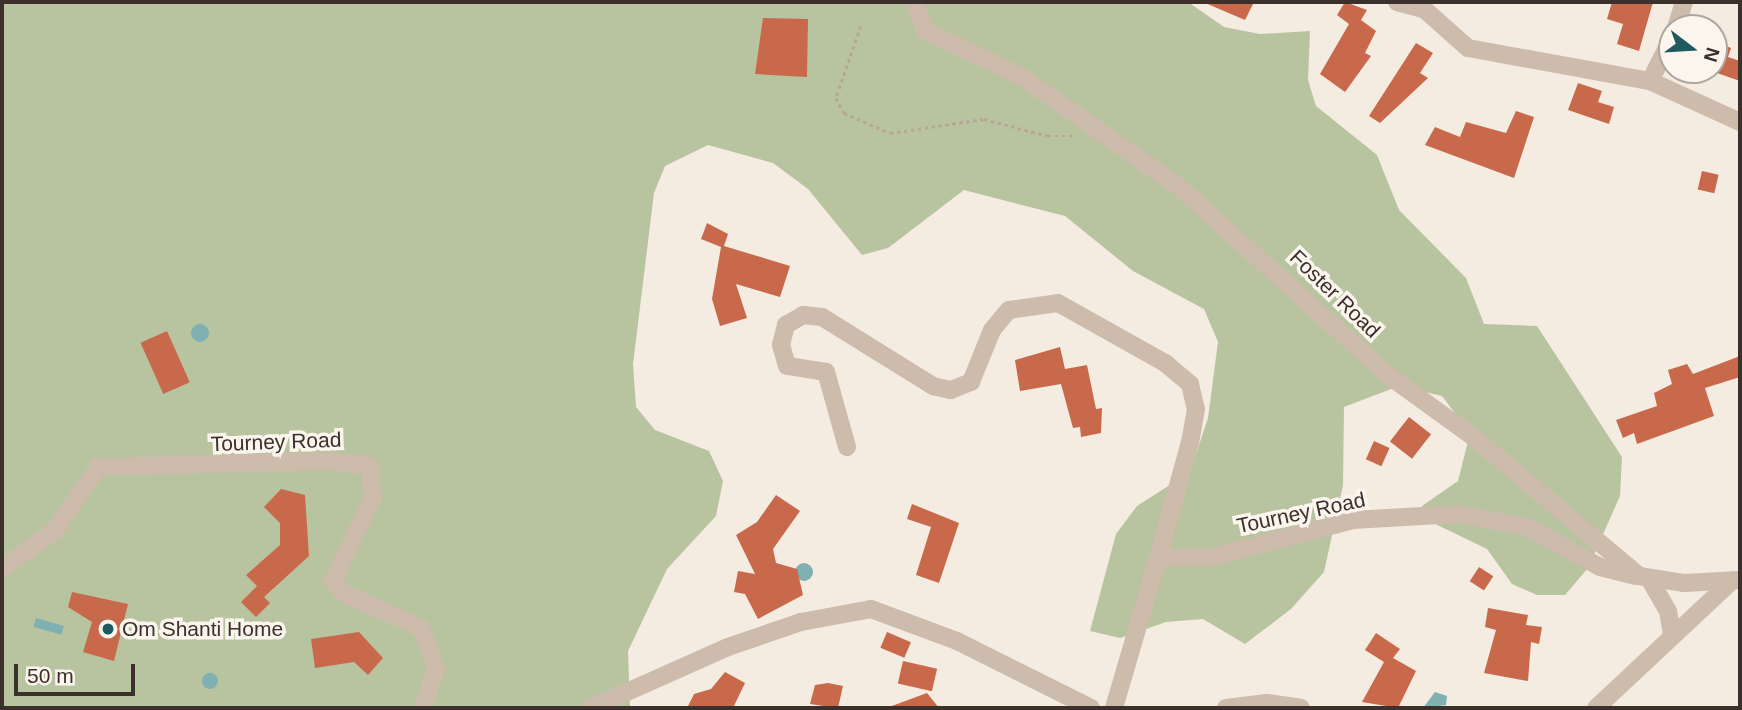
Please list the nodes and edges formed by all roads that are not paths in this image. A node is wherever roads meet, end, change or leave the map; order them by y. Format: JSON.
{"nodes":[{"id":1,"x":914,"y":2,"type":"edge"},
{"id":2,"x":1397,"y":2,"type":"edge"},
{"id":3,"x":1658,"y":65,"type":"edge"},
{"id":4,"x":1650,"y":81,"type":"junction"},
{"id":5,"x":1740,"y":122,"type":"edge"},
{"id":6,"x":847,"y":447,"type":"dead end"},
{"id":7,"x":1158,"y":558,"type":"junction"},
{"id":8,"x":2,"y":569,"type":"edge"},
{"id":9,"x":1645,"y":578,"type":"junction"},
{"id":10,"x":1736,"y":580,"type":"edge"},
{"id":11,"x":1672,"y":634,"type":"junction"},
{"id":12,"x":424,"y":708,"type":"edge"},
{"id":13,"x":590,"y":708,"type":"edge"},
{"id":14,"x":1091,"y":708,"type":"edge"},
{"id":15,"x":1114,"y":708,"type":"edge"},
{"id":16,"x":1226,"y":708,"type":"edge"},
{"id":17,"x":1301,"y":708,"type":"edge"},
{"id":18,"x":1596,"y":708,"type":"edge"}],
"edges":[{"from":1,"to":9,"type":"street","name":"Foster Road"},
{"from":2,"to":4,"type":"street"},
{"from":3,"to":4,"type":"street"},
{"from":4,"to":5,"type":"street"},
{"from":6,"to":7,"type":"street"},
{"from":7,"to":9,"type":"street","name":"Tourney Road"},
{"from":7,"to":15,"type":"street"},
{"from":8,"to":12,"type":"street","name":"Tourney Road"},
{"from":9,"to":10,"type":"street"},
{"from":9,"to":11,"type":"street","name":"Foster Road"},
{"from":10,"to":11,"type":"street"},
{"from":11,"to":18,"type":"street"},
{"from":13,"to":14,"type":"street"},
{"from":16,"to":17,"type":"street"}]}
